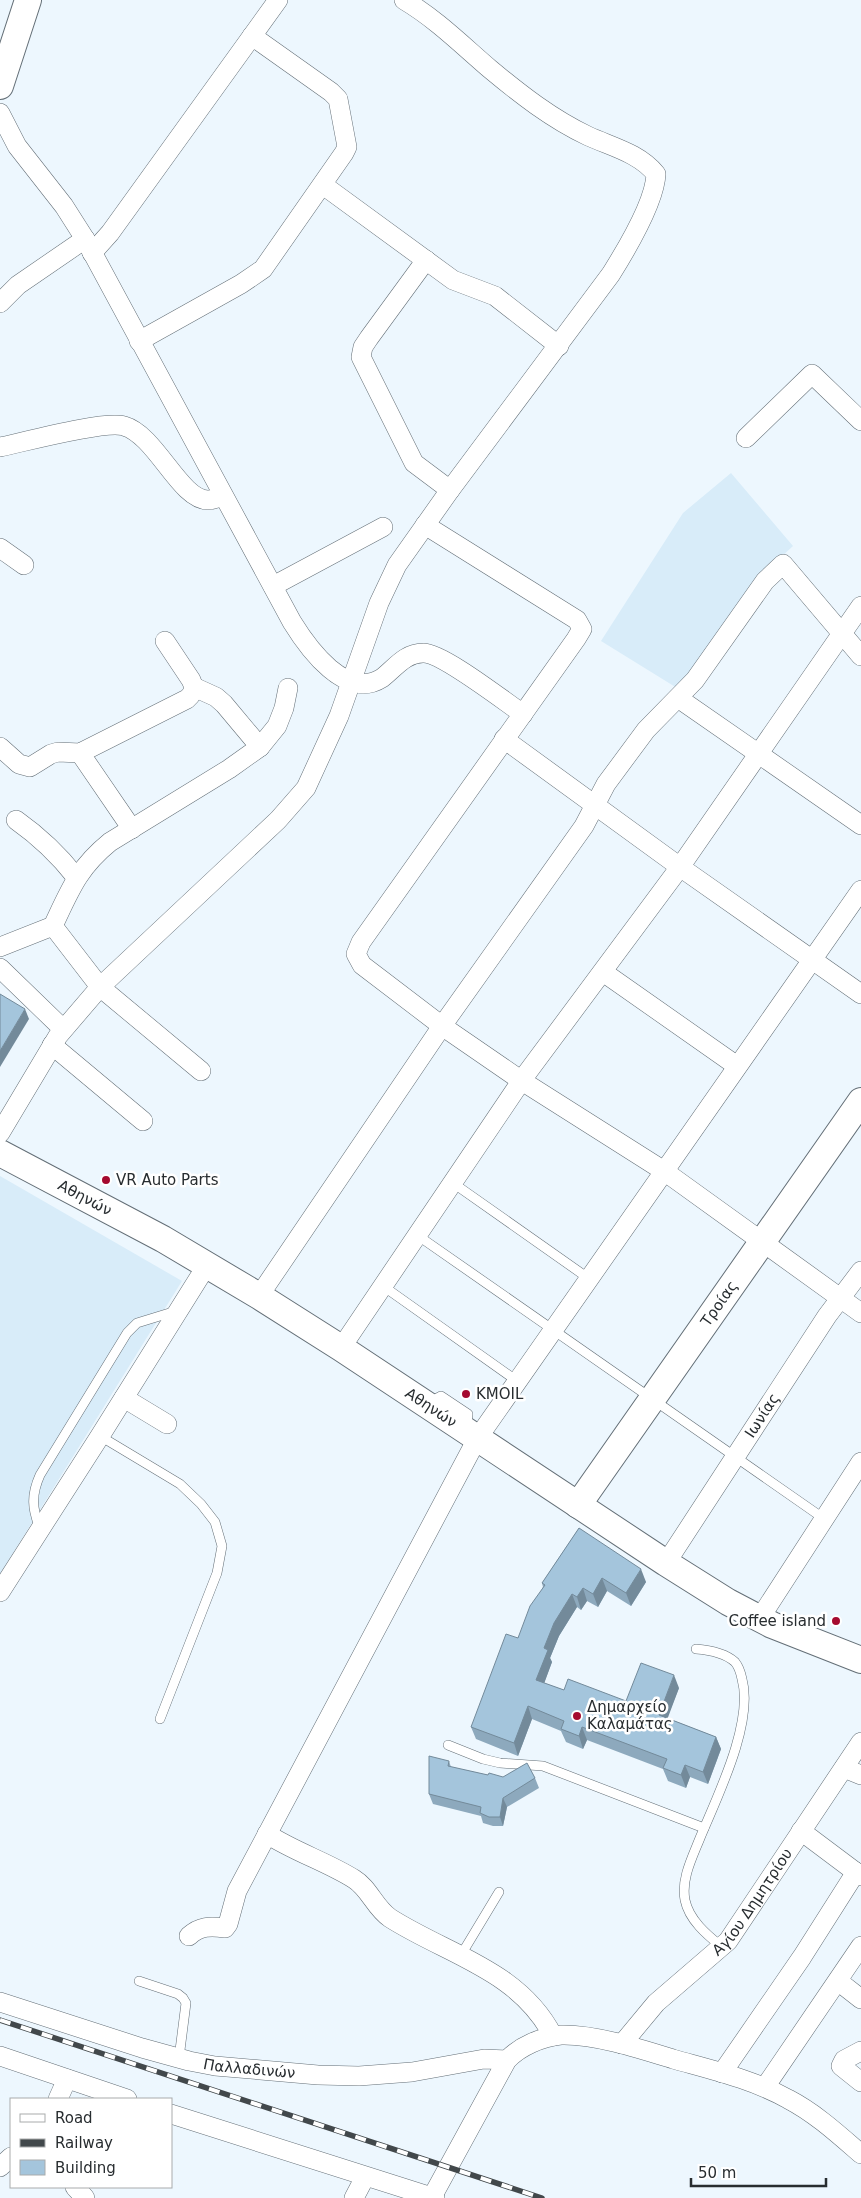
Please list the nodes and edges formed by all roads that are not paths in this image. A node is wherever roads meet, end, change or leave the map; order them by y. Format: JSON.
{"nodes":[{"id":1,"x":28,"y":0,"type":"edge"},
{"id":2,"x":278,"y":0,"type":"edge"},
{"id":3,"x":404,"y":0,"type":"edge"},
{"id":4,"x":252,"y":36,"type":"junction"},
{"id":5,"x":0,"y":86,"type":"edge"},
{"id":6,"x":0,"y":113,"type":"edge"},
{"id":7,"x":323,"y":185,"type":"junction"},
{"id":8,"x":88,"y":246,"type":"junction"},
{"id":9,"x":426,"y":260,"type":"junction"},
{"id":10,"x":0,"y":303,"type":"edge"},
{"id":11,"x":139,"y":340,"type":"junction"},
{"id":12,"x":559,"y":346,"type":"junction"},
{"id":13,"x":861,"y":421,"type":"edge"},
{"id":14,"x":746,"y":438,"type":"dead end"},
{"id":15,"x":0,"y":447,"type":"edge"},
{"id":16,"x":450,"y":490,"type":"junction"},
{"id":17,"x":223,"y":496,"type":"junction"},
{"id":18,"x":425,"y":525,"type":"junction"},
{"id":19,"x":383,"y":527,"type":"dead end"},
{"id":20,"x":0,"y":548,"type":"edge"},
{"id":21,"x":24,"y":565,"type":"dead end"},
{"id":22,"x":272,"y":586,"type":"junction"},
{"id":23,"x":861,"y":606,"type":"edge"},
{"id":24,"x":842,"y":633,"type":"junction"},
{"id":25,"x":164,"y":641,"type":"dead end"},
{"id":26,"x":861,"y":656,"type":"edge"},
{"id":27,"x":352,"y":683,"type":"junction"},
{"id":28,"x":194,"y":687,"type":"junction"},
{"id":29,"x":288,"y":688,"type":"dead end"},
{"id":30,"x":678,"y":698,"type":"junction"},
{"id":31,"x":523,"y":714,"type":"junction"},
{"id":32,"x":504,"y":740,"type":"junction"},
{"id":33,"x":0,"y":747,"type":"edge"},
{"id":34,"x":260,"y":747,"type":"junction"},
{"id":35,"x":80,"y":753,"type":"junction"},
{"id":36,"x":758,"y":754,"type":"junction"},
{"id":37,"x":596,"y":804,"type":"junction"},
{"id":38,"x":16,"y":820,"type":"dead end"},
{"id":39,"x":861,"y":825,"type":"edge"},
{"id":40,"x":132,"y":829,"type":"junction"},
{"id":41,"x":680,"y":867,"type":"junction"},
{"id":42,"x":76,"y":877,"type":"junction"},
{"id":43,"x":861,"y":890,"type":"edge"},
{"id":44,"x":53,"y":926,"type":"junction"},
{"id":45,"x":0,"y":947,"type":"edge"},
{"id":46,"x":812,"y":960,"type":"junction"},
{"id":47,"x":0,"y":968,"type":"edge"},
{"id":48,"x":603,"y":972,"type":"junction"},
{"id":49,"x":100,"y":987,"type":"junction"},
{"id":50,"x":861,"y":994,"type":"edge"},
{"id":51,"x":442,"y":1026,"type":"junction"},
{"id":52,"x":63,"y":1029,"type":"junction"},
{"id":53,"x":52,"y":1045,"type":"junction"},
{"id":54,"x":737,"y":1066,"type":"junction"},
{"id":55,"x":201,"y":1071,"type":"dead end"},
{"id":56,"x":522,"y":1081,"type":"junction"},
{"id":57,"x":861,"y":1101,"type":"edge"},
{"id":58,"x":143,"y":1121,"type":"dead end"},
{"id":59,"x":0,"y":1133,"type":"edge"},
{"id":60,"x":0,"y":1153,"type":"edge"},
{"id":61,"x":664,"y":1171,"type":"junction"},
{"id":62,"x":453,"y":1183,"type":"junction"},
{"id":63,"x":417,"y":1235,"type":"junction"},
{"id":64,"x":762,"y":1242,"type":"junction"},
{"id":65,"x":206,"y":1265,"type":"junction"},
{"id":66,"x":861,"y":1271,"type":"edge"},
{"id":67,"x":588,"y":1278,"type":"junction"},
{"id":68,"x":383,"y":1286,"type":"junction"},
{"id":69,"x":259,"y":1296,"type":"junction"},
{"id":70,"x":840,"y":1298,"type":"junction"},
{"id":71,"x":178,"y":1310,"type":"junction"},
{"id":72,"x":861,"y":1313,"type":"edge"},
{"id":73,"x":553,"y":1330,"type":"junction"},
{"id":74,"x":341,"y":1348,"type":"junction"},
{"id":75,"x":517,"y":1381,"type":"junction"},
{"id":76,"x":124,"y":1398,"type":"junction"},
{"id":77,"x":652,"y":1399,"type":"junction"},
{"id":78,"x":168,"y":1424,"type":"dead end"},
{"id":79,"x":100,"y":1436,"type":"junction"},
{"id":80,"x":472,"y":1436,"type":"junction"},
{"id":81,"x":735,"y":1456,"type":"junction"},
{"id":82,"x":861,"y":1462,"type":"edge"},
{"id":83,"x":578,"y":1505,"type":"junction"},
{"id":84,"x":823,"y":1518,"type":"junction"},
{"id":85,"x":40,"y":1529,"type":"junction"},
{"id":86,"x":666,"y":1563,"type":"junction"},
{"id":87,"x":0,"y":1591,"type":"edge"},
{"id":88,"x":760,"y":1618,"type":"junction"},
{"id":89,"x":696,"y":1649,"type":"dead end"},
{"id":90,"x":861,"y":1660,"type":"edge"},
{"id":91,"x":160,"y":1719,"type":"dead end"},
{"id":92,"x":861,"y":1742,"type":"edge"},
{"id":93,"x":448,"y":1745,"type":"dead end"},
{"id":94,"x":852,"y":1772,"type":"edge"},
{"id":95,"x":704,"y":1828,"type":"junction"},
{"id":96,"x":801,"y":1831,"type":"junction"},
{"id":97,"x":267,"y":1834,"type":"junction"},
{"id":98,"x":858,"y":1874,"type":"edge"},
{"id":99,"x":499,"y":1892,"type":"dead end"},
{"id":100,"x":188,"y":1936,"type":"dead end"},
{"id":101,"x":861,"y":1946,"type":"edge"},
{"id":102,"x":722,"y":1947,"type":"junction"},
{"id":103,"x":461,"y":1955,"type":"junction"},
{"id":104,"x":139,"y":1981,"type":"dead end"},
{"id":105,"x":838,"y":1981,"type":"junction"},
{"id":106,"x":861,"y":1999,"type":"edge"},
{"id":107,"x":0,"y":2002,"type":"edge"},
{"id":108,"x":553,"y":2036,"type":"junction"},
{"id":109,"x":622,"y":2044,"type":"junction"},
{"id":110,"x":861,"y":2051,"type":"edge"},
{"id":111,"x":0,"y":2056,"type":"edge"},
{"id":112,"x":179,"y":2058,"type":"junction"},
{"id":113,"x":506,"y":2060,"type":"junction"},
{"id":114,"x":722,"y":2073,"type":"junction"},
{"id":115,"x":66,"y":2079,"type":"junction"},
{"id":116,"x":861,"y":2082,"type":"edge"},
{"id":117,"x":765,"y":2087,"type":"junction"},
{"id":118,"x":58,"y":2098,"type":"edge"},
{"id":119,"x":124,"y":2098,"type":"edge"},
{"id":120,"x":172,"y":2114,"type":"edge"},
{"id":121,"x":861,"y":2154,"type":"edge"},
{"id":122,"x":10,"y":2158,"type":"edge"},
{"id":123,"x":0,"y":2167,"type":"edge"},
{"id":124,"x":366,"y":2177,"type":"junction"},
{"id":125,"x":76,"y":2188,"type":"edge"},
{"id":126,"x":84,"y":2198,"type":"edge"},
{"id":127,"x":354,"y":2198,"type":"edge"},
{"id":128,"x":433,"y":2198,"type":"edge"}],
"edges":[{"from":1,"to":5,"type":"main road"},
{"from":2,"to":4,"type":"street"},
{"from":3,"to":12,"type":"street"},
{"from":4,"to":7,"type":"street"},
{"from":4,"to":8,"type":"street"},
{"from":6,"to":8,"type":"street"},
{"from":7,"to":9,"type":"street"},
{"from":7,"to":11,"type":"street"},
{"from":8,"to":10,"type":"street"},
{"from":8,"to":11,"type":"street"},
{"from":9,"to":12,"type":"street"},
{"from":9,"to":16,"type":"street"},
{"from":11,"to":17,"type":"street"},
{"from":12,"to":16,"type":"street"},
{"from":13,"to":14,"type":"street"},
{"from":15,"to":17,"type":"street"},
{"from":16,"to":18,"type":"street"},
{"from":17,"to":22,"type":"street"},
{"from":18,"to":27,"type":"street"},
{"from":18,"to":31,"type":"street"},
{"from":19,"to":22,"type":"street"},
{"from":20,"to":21,"type":"street"},
{"from":22,"to":27,"type":"street"},
{"from":23,"to":24,"type":"street"},
{"from":24,"to":26,"type":"street"},
{"from":24,"to":30,"type":"street"},
{"from":24,"to":36,"type":"street"},
{"from":25,"to":28,"type":"street"},
{"from":27,"to":31,"type":"street"},
{"from":27,"to":49,"type":"street"},
{"from":28,"to":34,"type":"street"},
{"from":28,"to":35,"type":"street"},
{"from":29,"to":34,"type":"street"},
{"from":30,"to":36,"type":"street"},
{"from":30,"to":37,"type":"street"},
{"from":31,"to":32,"type":"street"},
{"from":32,"to":37,"type":"street"},
{"from":32,"to":51,"type":"street"},
{"from":33,"to":35,"type":"street"},
{"from":34,"to":40,"type":"street"},
{"from":35,"to":40,"type":"street"},
{"from":36,"to":39,"type":"street"},
{"from":36,"to":41,"type":"street"},
{"from":37,"to":41,"type":"street"},
{"from":37,"to":51,"type":"street"},
{"from":38,"to":42,"type":"street"},
{"from":40,"to":42,"type":"street"},
{"from":41,"to":46,"type":"street"},
{"from":41,"to":48,"type":"street"},
{"from":42,"to":44,"type":"street"},
{"from":43,"to":46,"type":"street"},
{"from":44,"to":45,"type":"street"},
{"from":44,"to":49,"type":"street"},
{"from":46,"to":50,"type":"street"},
{"from":46,"to":54,"type":"street"},
{"from":47,"to":52,"type":"street"},
{"from":48,"to":54,"type":"street"},
{"from":48,"to":56,"type":"street"},
{"from":49,"to":52,"type":"street"},
{"from":49,"to":55,"type":"street"},
{"from":51,"to":56,"type":"street"},
{"from":51,"to":69,"type":"street"},
{"from":52,"to":53,"type":"street"},
{"from":53,"to":58,"type":"street"},
{"from":53,"to":59,"type":"street"},
{"from":54,"to":61,"type":"street"},
{"from":56,"to":61,"type":"street"},
{"from":56,"to":62,"type":"street"},
{"from":57,"to":64,"type":"main road","name":"Τροίας"},
{"from":60,"to":65,"type":"main road","name":"Αθηνών"},
{"from":61,"to":64,"type":"street"},
{"from":61,"to":67,"type":"street"},
{"from":62,"to":63,"type":"street"},
{"from":62,"to":67,"type":"lane"},
{"from":63,"to":68,"type":"street"},
{"from":63,"to":73,"type":"lane"},
{"from":64,"to":70,"type":"street"},
{"from":64,"to":77,"type":"main road","name":"Τροίας"},
{"from":65,"to":69,"type":"main road","name":"Αθηνών"},
{"from":65,"to":71,"type":"street"},
{"from":66,"to":70,"type":"street","name":"Ιωνίας"},
{"from":67,"to":73,"type":"street"},
{"from":68,"to":74,"type":"street"},
{"from":68,"to":75,"type":"lane"},
{"from":69,"to":74,"type":"main road","name":"Αθηνών"},
{"from":70,"to":72,"type":"street"},
{"from":70,"to":81,"type":"street","name":"Ιωνίας"},
{"from":71,"to":76,"type":"street"},
{"from":71,"to":85,"type":"lane"},
{"from":73,"to":75,"type":"street"},
{"from":73,"to":77,"type":"lane"},
{"from":74,"to":80,"type":"main road","name":"Αθηνών"},
{"from":75,"to":80,"type":"street"},
{"from":76,"to":78,"type":"street"},
{"from":76,"to":79,"type":"street"},
{"from":77,"to":81,"type":"lane"},
{"from":77,"to":83,"type":"main road","name":"Τροίας"},
{"from":79,"to":85,"type":"street"},
{"from":79,"to":91,"type":"lane"},
{"from":80,"to":83,"type":"main road","name":"Αθηνών"},
{"from":80,"to":97,"type":"street"},
{"from":81,"to":84,"type":"lane"},
{"from":81,"to":86,"type":"street","name":"Ιωνίας"},
{"from":82,"to":84,"type":"street"},
{"from":83,"to":86,"type":"main road","name":"Αθηνών"},
{"from":84,"to":88,"type":"street"},
{"from":85,"to":87,"type":"street"},
{"from":86,"to":88,"type":"main road","name":"Αθηνών"},
{"from":88,"to":90,"type":"main road","name":"Αθηνών"},
{"from":89,"to":95,"type":"lane"},
{"from":92,"to":94,"type":"street","name":"Αγίου Δημητρίου"},
{"from":93,"to":95,"type":"lane"},
{"from":94,"to":96,"type":"street","name":"Αγίου Δημητρίου"},
{"from":95,"to":102,"type":"lane"},
{"from":96,"to":98,"type":"street"},
{"from":96,"to":102,"type":"street","name":"Αγίου Δημητρίου"},
{"from":97,"to":100,"type":"street"},
{"from":97,"to":103,"type":"street"},
{"from":98,"to":114,"type":"street"},
{"from":99,"to":103,"type":"lane"},
{"from":101,"to":105,"type":"street"},
{"from":102,"to":109,"type":"street","name":"Αγίου Δημητρίου"},
{"from":103,"to":108,"type":"street"},
{"from":104,"to":112,"type":"lane"},
{"from":105,"to":106,"type":"street"},
{"from":105,"to":117,"type":"street"},
{"from":107,"to":112,"type":"street","name":"Παλλαδινών"},
{"from":108,"to":109,"type":"street"},
{"from":108,"to":113,"type":"street"},
{"from":109,"to":114,"type":"street"},
{"from":110,"to":116,"type":"street"},
{"from":111,"to":115,"type":"street"},
{"from":112,"to":113,"type":"street","name":"Παλλαδινών"},
{"from":113,"to":128,"type":"street"},
{"from":114,"to":117,"type":"street"},
{"from":115,"to":118,"type":"street"},
{"from":115,"to":119,"type":"street"},
{"from":117,"to":121,"type":"street"},
{"from":120,"to":124,"type":"street"},
{"from":122,"to":123,"type":"street"},
{"from":124,"to":127,"type":"street"},
{"from":124,"to":128,"type":"street"},
{"from":125,"to":126,"type":"street"}]}
